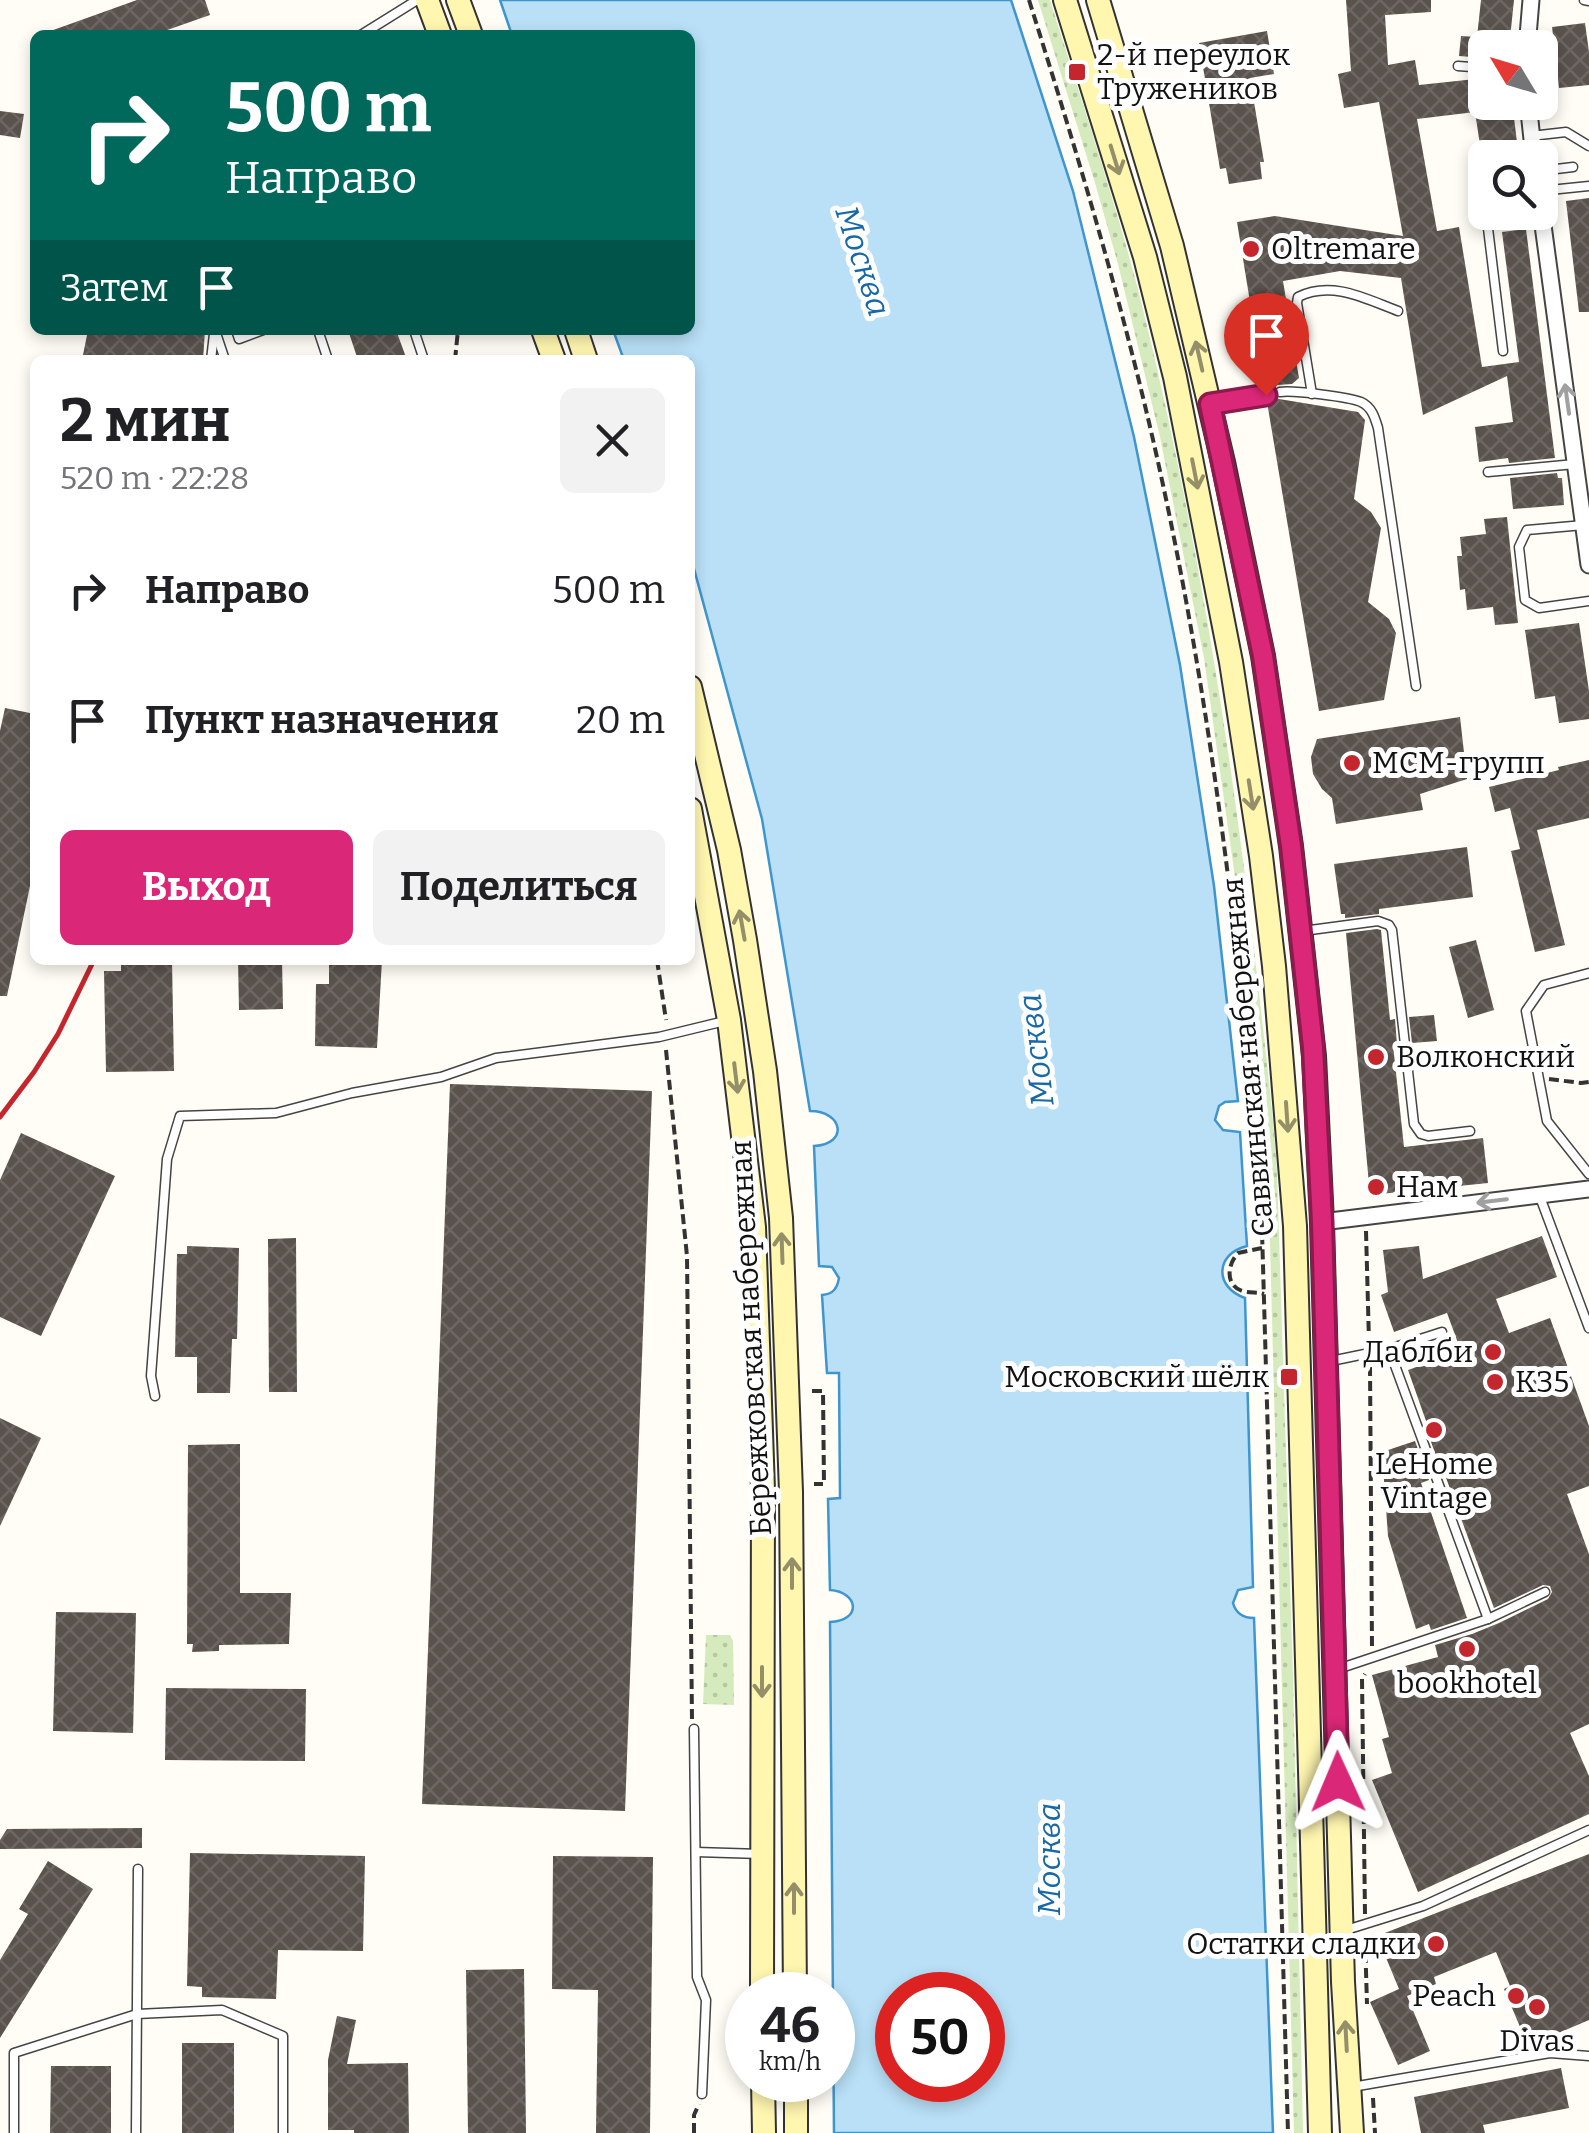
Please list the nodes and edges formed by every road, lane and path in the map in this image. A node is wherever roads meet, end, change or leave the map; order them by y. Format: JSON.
{"nodes":[{"id":1,"x":417,"y":0,"type":"edge"},
{"id":2,"x":427,"y":0,"type":"edge"},
{"id":3,"x":458,"y":0,"type":"edge"},
{"id":4,"x":1029,"y":0,"type":"edge"},
{"id":5,"x":1065,"y":0,"type":"edge"},
{"id":6,"x":1098,"y":0,"type":"edge"},
{"id":7,"x":1531,"y":0,"type":"edge"},
{"id":8,"x":369,"y":30,"type":"edge"},
{"id":9,"x":438,"y":30,"type":"edge"},
{"id":10,"x":469,"y":30,"type":"edge"},
{"id":11,"x":1528,"y":30,"type":"edge"},
{"id":12,"x":1458,"y":66,"type":"dead end"},
{"id":13,"x":1468,"y":67,"type":"edge"},
{"id":14,"x":1530,"y":120,"type":"edge"},
{"id":15,"x":1531,"y":136,"type":"junction"},
{"id":16,"x":1532,"y":140,"type":"edge"},
{"id":17,"x":1589,"y":146,"type":"edge"},
{"id":18,"x":1572,"y":167,"type":"dead end"},
{"id":19,"x":1558,"y":169,"type":"edge"},
{"id":20,"x":1589,"y":186,"type":"edge"},
{"id":21,"x":1558,"y":189,"type":"edge"},
{"id":22,"x":1488,"y":230,"type":"edge"},
{"id":23,"x":1544,"y":230,"type":"edge"},
{"id":24,"x":1398,"y":311,"type":"dead end"},
{"id":25,"x":1503,"y":351,"type":"dead end"},
{"id":26,"x":1280,"y":392,"type":"dead end"},
{"id":27,"x":1312,"y":394,"type":"junction"},
{"id":28,"x":1266,"y":395,"type":"dead end"},
{"id":29,"x":1210,"y":404,"type":"junction"},
{"id":30,"x":1575,"y":464,"type":"junction"},
{"id":31,"x":1488,"y":472,"type":"dead end"},
{"id":32,"x":1584,"y":524,"type":"junction"},
{"id":33,"x":1589,"y":565,"type":"edge"},
{"id":34,"x":1589,"y":600,"type":"edge"},
{"id":35,"x":1416,"y":686,"type":"dead end"},
{"id":36,"x":695,"y":708,"type":"edge"},
{"id":37,"x":695,"y":858,"type":"edge"},
{"id":38,"x":700,"y":906,"type":"edge"},
{"id":39,"x":1300,"y":932,"type":"junction"},
{"id":40,"x":658,"y":965,"type":"edge"},
{"id":41,"x":1589,"y":973,"type":"edge"},
{"id":42,"x":729,"y":1020,"type":"junction"},
{"id":43,"x":666,"y":1034,"type":"junction"},
{"id":44,"x":1539,"y":1078,"type":"junction"},
{"id":45,"x":1589,"y":1082,"type":"edge"},
{"id":46,"x":1470,"y":1131,"type":"dead end"},
{"id":47,"x":1589,"y":1174,"type":"edge"},
{"id":48,"x":1589,"y":1189,"type":"edge"},
{"id":49,"x":1540,"y":1195,"type":"junction"},
{"id":50,"x":1322,"y":1222,"type":"junction"},
{"id":51,"x":1366,"y":1228,"type":"dead end"},
{"id":52,"x":1262,"y":1248,"type":"junction"},
{"id":53,"x":1264,"y":1294,"type":"junction"},
{"id":54,"x":1589,"y":1328,"type":"edge"},
{"id":55,"x":1442,"y":1332,"type":"dead end"},
{"id":56,"x":1389,"y":1349,"type":"junction"},
{"id":57,"x":1370,"y":1354,"type":"junction"},
{"id":58,"x":1326,"y":1362,"type":"junction"},
{"id":59,"x":812,"y":1391,"type":"dead end"},
{"id":60,"x":156,"y":1396,"type":"dead end"},
{"id":61,"x":814,"y":1484,"type":"dead end"},
{"id":62,"x":1544,"y":1592,"type":"dead end"},
{"id":63,"x":1488,"y":1619,"type":"junction"},
{"id":64,"x":1372,"y":1657,"type":"junction"},
{"id":65,"x":1335,"y":1670,"type":"junction"},
{"id":66,"x":694,"y":1729,"type":"joint"},
{"id":67,"x":1589,"y":1830,"type":"edge"},
{"id":68,"x":696,"y":1852,"type":"junction"},
{"id":69,"x":761,"y":1854,"type":"junction"},
{"id":70,"x":138,"y":1869,"type":"dead end"},
{"id":71,"x":1365,"y":1924,"type":"junction"},
{"id":72,"x":1342,"y":1932,"type":"junction"},
{"id":73,"x":762,"y":1972,"type":"edge"},
{"id":74,"x":795,"y":1972,"type":"edge"},
{"id":75,"x":137,"y":2014,"type":"junction"},
{"id":76,"x":1367,"y":2014,"type":"dead end"},
{"id":77,"x":1589,"y":2056,"type":"edge"},
{"id":78,"x":1361,"y":2086,"type":"junction"},
{"id":79,"x":702,"y":2094,"type":"joint"},
{"id":80,"x":763,"y":2102,"type":"edge"},
{"id":81,"x":796,"y":2102,"type":"edge"},
{"id":82,"x":14,"y":2133,"type":"edge"},
{"id":83,"x":136,"y":2133,"type":"edge"},
{"id":84,"x":283,"y":2133,"type":"edge"},
{"id":85,"x":694,"y":2133,"type":"edge"},
{"id":86,"x":764,"y":2133,"type":"edge"},
{"id":87,"x":796,"y":2133,"type":"edge"},
{"id":88,"x":1288,"y":2133,"type":"edge"},
{"id":89,"x":1320,"y":2133,"type":"edge"},
{"id":90,"x":1352,"y":2133,"type":"edge"},
{"id":91,"x":1375,"y":2133,"type":"edge"}],
"edges":[{"from":1,"to":8,"type":"lane"},
{"from":2,"to":9,"type":"main road"},
{"from":3,"to":10,"type":"main road"},
{"from":4,"to":52,"type":"path"},
{"from":5,"to":89,"type":"main road","name":"Саввинская набережная","one_way":true},
{"from":29,"to":6,"type":"main road","name":"Саввинская набережная","one_way":true},
{"from":7,"to":11,"type":"street"},
{"from":12,"to":13,"type":"lane"},
{"from":14,"to":15,"type":"street"},
{"from":15,"to":16,"type":"street"},
{"from":15,"to":17,"type":"lane"},
{"from":18,"to":19,"type":"lane"},
{"from":20,"to":21,"type":"lane"},
{"from":22,"to":25,"type":"lane"},
{"from":30,"to":23,"type":"street","one_way":true},
{"from":24,"to":27,"type":"lane"},
{"from":26,"to":27,"type":"lane"},
{"from":27,"to":35,"type":"lane"},
{"from":28,"to":29,"type":"lane"},
{"from":29,"to":39,"type":"main road","name":"Саввинская набережная"},
{"from":30,"to":31,"type":"lane"},
{"from":30,"to":32,"type":"street"},
{"from":32,"to":33,"type":"street"},
{"from":32,"to":34,"type":"lane"},
{"from":74,"to":36,"type":"main road","name":"Бережковская набережная","one_way":true},
{"from":37,"to":38,"type":"main road","name":"Бережковская набережная"},
{"from":38,"to":42,"type":"main road","name":"Бережковская набережная"},
{"from":39,"to":46,"type":"lane"},
{"from":39,"to":50,"type":"main road","name":"Саввинская набережная"},
{"from":40,"to":43,"type":"path"},
{"from":41,"to":44,"type":"lane"},
{"from":42,"to":43,"type":"lane"},
{"from":42,"to":69,"type":"main road","name":"Бережковская набережная","one_way":true},
{"from":43,"to":60,"type":"lane"},
{"from":43,"to":66,"type":"path"},
{"from":44,"to":45,"type":"path"},
{"from":44,"to":47,"type":"lane"},
{"from":48,"to":49,"type":"street"},
{"from":49,"to":50,"type":"street","one_way":true},
{"from":49,"to":54,"type":"lane"},
{"from":50,"to":58,"type":"main road","name":"Саввинская набережная"},
{"from":51,"to":57,"type":"path"},
{"from":52,"to":53,"type":"path"},
{"from":52,"to":53,"type":"path"},
{"from":53,"to":88,"type":"path"},
{"from":55,"to":56,"type":"lane"},
{"from":56,"to":57,"type":"lane"},
{"from":56,"to":63,"type":"lane"},
{"from":57,"to":58,"type":"lane"},
{"from":57,"to":64,"type":"path"},
{"from":58,"to":65,"type":"main road","name":"Саввинская набережная"},
{"from":59,"to":61,"type":"path"},
{"from":62,"to":63,"type":"lane"},
{"from":63,"to":64,"type":"lane"},
{"from":64,"to":65,"type":"lane"},
{"from":64,"to":71,"type":"path"},
{"from":65,"to":72,"type":"main road","name":"Саввинская набережная"},
{"from":66,"to":68,"type":"lane"},
{"from":67,"to":71,"type":"lane"},
{"from":68,"to":69,"type":"lane"},
{"from":68,"to":79,"type":"lane"},
{"from":69,"to":73,"type":"main road","name":"Бережковская набережная"},
{"from":70,"to":75,"type":"lane"},
{"from":71,"to":72,"type":"lane"},
{"from":71,"to":76,"type":"path"},
{"from":78,"to":72,"type":"main road","name":"Саввинская набережная","one_way":true},
{"from":75,"to":82,"type":"lane"},
{"from":75,"to":83,"type":"lane"},
{"from":75,"to":84,"type":"lane"},
{"from":77,"to":78,"type":"lane"},
{"from":78,"to":90,"type":"main road","name":"Саввинская набережная"},
{"from":78,"to":91,"type":"path"},
{"from":79,"to":85,"type":"path"},
{"from":80,"to":86,"type":"main road"},
{"from":81,"to":87,"type":"main road"}]}
